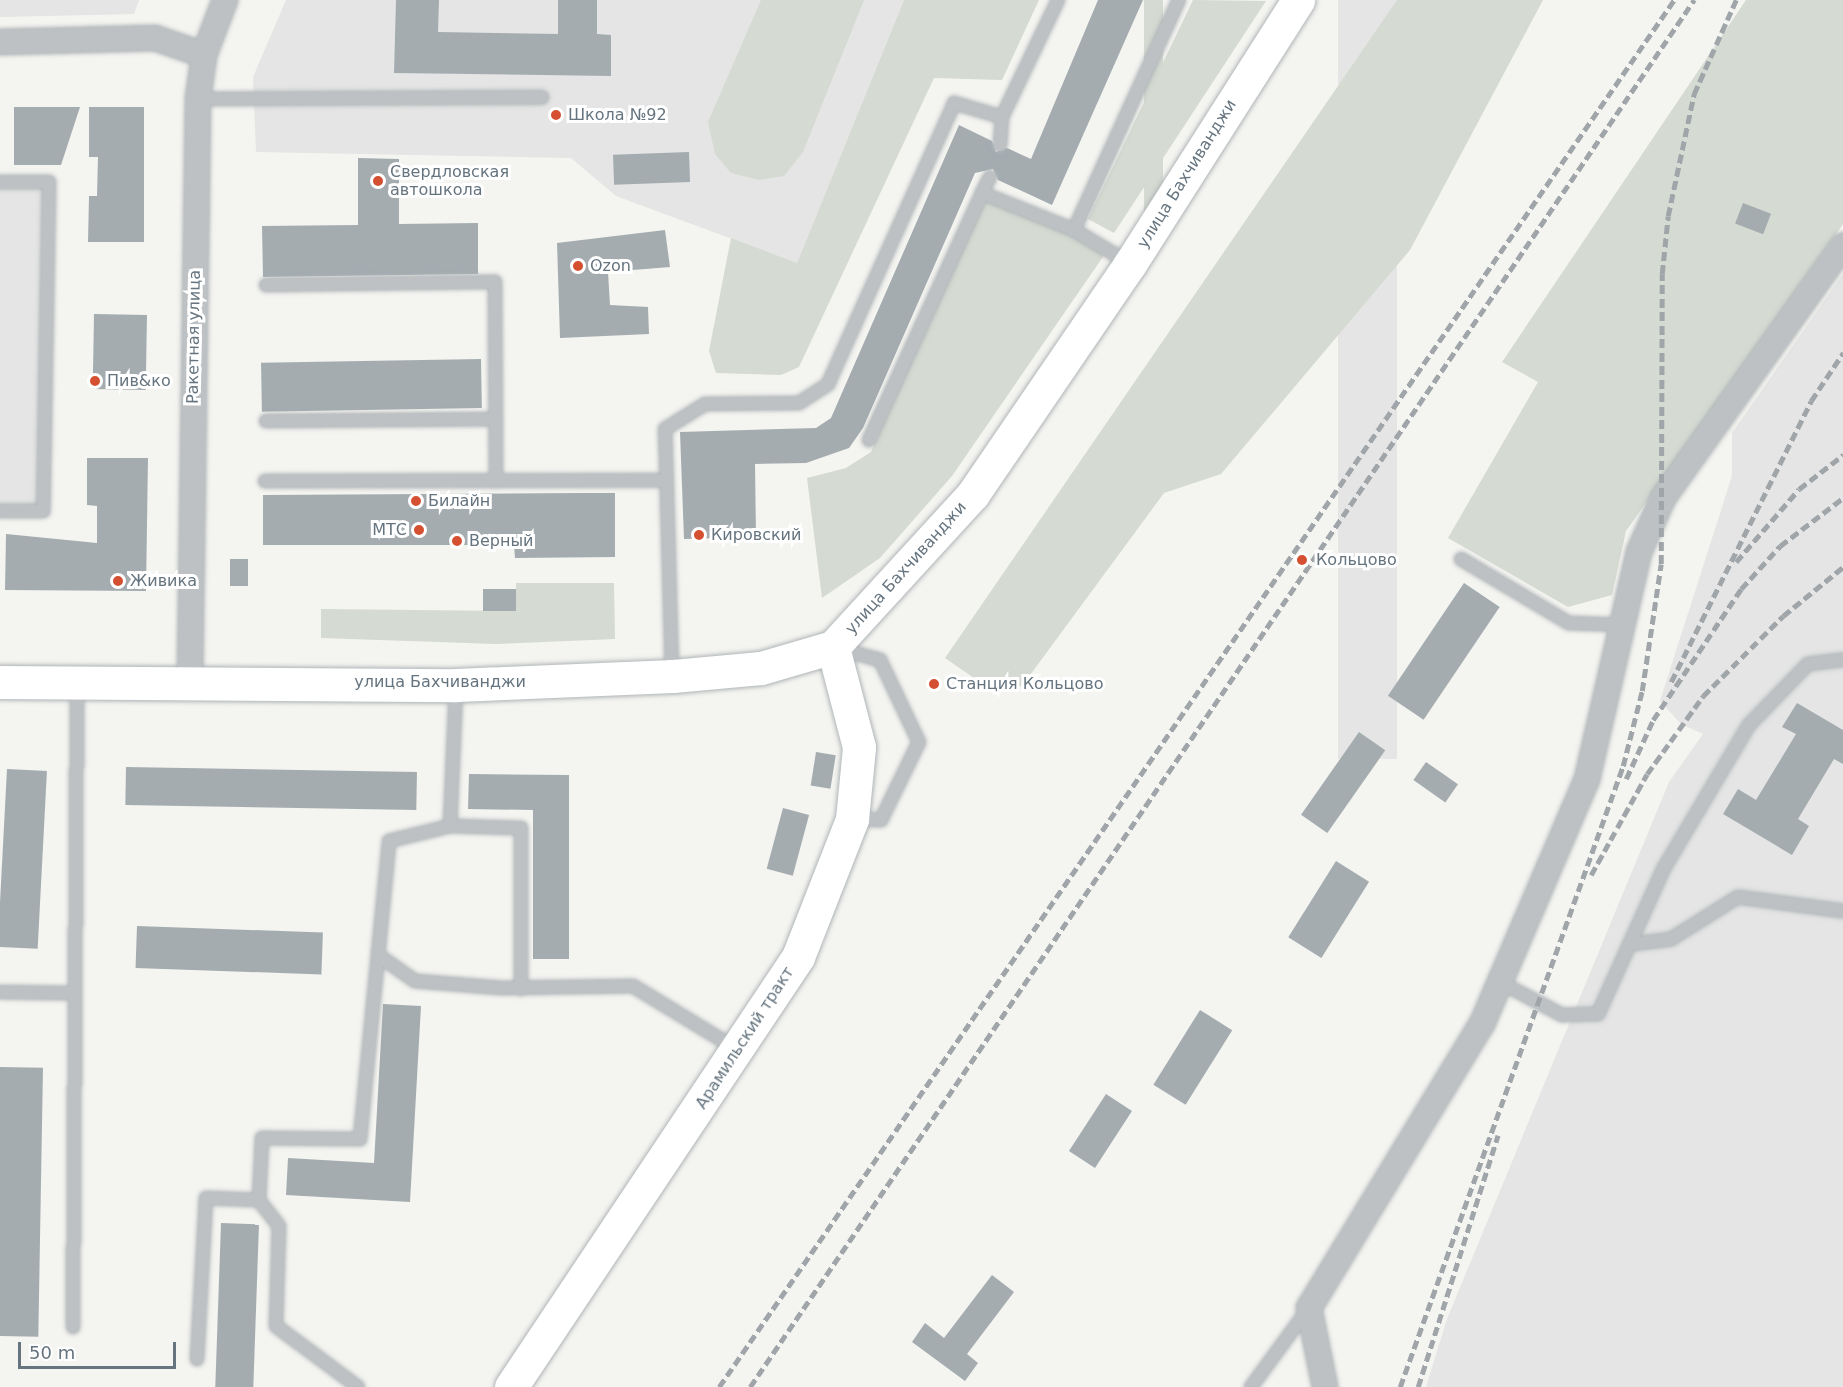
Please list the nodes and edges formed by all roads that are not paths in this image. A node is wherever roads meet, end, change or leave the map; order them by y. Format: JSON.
{"nodes":[{"id":1,"x":225,"y":0,"type":"edge"},
{"id":2,"x":1058,"y":0,"type":"edge"},
{"id":3,"x":1179,"y":0,"type":"edge"},
{"id":4,"x":1298,"y":0,"type":"edge"},
{"id":5,"x":0,"y":42,"type":"edge"},
{"id":6,"x":204,"y":55,"type":"junction"},
{"id":7,"x":542,"y":97,"type":"dead end"},
{"id":8,"x":198,"y":99,"type":"junction"},
{"id":9,"x":1002,"y":117,"type":"junction"},
{"id":10,"x":1000,"y":145,"type":"dead end"},
{"id":11,"x":990,"y":177,"type":"dead end"},
{"id":12,"x":0,"y":182,"type":"edge"},
{"id":13,"x":982,"y":193,"type":"junction"},
{"id":14,"x":1074,"y":230,"type":"junction"},
{"id":15,"x":1843,"y":246,"type":"edge"},
{"id":16,"x":1130,"y":264,"type":"junction"},
{"id":17,"x":266,"y":285,"type":"dead end"},
{"id":18,"x":496,"y":419,"type":"junction"},
{"id":19,"x":266,"y":421,"type":"dead end"},
{"id":20,"x":869,"y":440,"type":"dead end"},
{"id":21,"x":665,"y":480,"type":"junction"},
{"id":22,"x":496,"y":481,"type":"junction"},
{"id":23,"x":265,"y":482,"type":"dead end"},
{"id":24,"x":0,"y":511,"type":"edge"},
{"id":25,"x":1461,"y":559,"type":"dead end"},
{"id":26,"x":1625,"y":626,"type":"junction"},
{"id":27,"x":833,"y":647,"type":"junction"},
{"id":28,"x":1843,"y":660,"type":"edge"},
{"id":29,"x":673,"y":676,"type":"junction"},
{"id":30,"x":190,"y":679,"type":"junction"},
{"id":31,"x":0,"y":682,"type":"edge"},
{"id":32,"x":77,"y":682,"type":"junction"},
{"id":33,"x":456,"y":685,"type":"junction"},
{"id":34,"x":852,"y":819,"type":"junction"},
{"id":35,"x":450,"y":826,"type":"junction"},
{"id":36,"x":1843,"y":911,"type":"edge"},
{"id":37,"x":1632,"y":944,"type":"junction"},
{"id":38,"x":378,"y":955,"type":"junction"},
{"id":39,"x":1500,"y":982,"type":"junction"},
{"id":40,"x":521,"y":989,"type":"junction"},
{"id":41,"x":0,"y":992,"type":"edge"},
{"id":42,"x":75,"y":993,"type":"junction"},
{"id":43,"x":738,"y":1050,"type":"junction"},
{"id":44,"x":259,"y":1200,"type":"junction"},
{"id":45,"x":1309,"y":1308,"type":"junction"},
{"id":46,"x":73,"y":1327,"type":"dead end"},
{"id":47,"x":197,"y":1359,"type":"dead end"},
{"id":48,"x":358,"y":1387,"type":"edge"},
{"id":49,"x":511,"y":1387,"type":"edge"},
{"id":50,"x":1251,"y":1387,"type":"edge"},
{"id":51,"x":1324,"y":1387,"type":"edge"}],
"edges":[{"from":1,"to":6,"type":"street","name":"Ракетная улица"},
{"from":2,"to":9,"type":"lane"},
{"from":3,"to":14,"type":"lane"},
{"from":4,"to":16,"type":"main road","name":"улица Бахчиванджи"},
{"from":5,"to":6,"type":"street"},
{"from":6,"to":8,"type":"street","name":"Ракетная улица"},
{"from":7,"to":8,"type":"lane"},
{"from":8,"to":30,"type":"street","name":"Ракетная улица"},
{"from":9,"to":10,"type":"lane"},
{"from":9,"to":21,"type":"lane"},
{"from":11,"to":13,"type":"lane"},
{"from":12,"to":24,"type":"lane"},
{"from":13,"to":14,"type":"lane"},
{"from":13,"to":20,"type":"lane"},
{"from":14,"to":16,"type":"lane"},
{"from":15,"to":26,"type":"street"},
{"from":16,"to":27,"type":"main road","name":"улица Бахчиванджи"},
{"from":17,"to":18,"type":"lane"},
{"from":18,"to":19,"type":"lane"},
{"from":18,"to":22,"type":"lane"},
{"from":21,"to":22,"type":"lane"},
{"from":21,"to":29,"type":"lane"},
{"from":22,"to":23,"type":"lane"},
{"from":25,"to":26,"type":"lane"},
{"from":26,"to":39,"type":"street"},
{"from":27,"to":29,"type":"main road","name":"улица Бахчиванджи"},
{"from":27,"to":34,"type":"main road","name":"Арамильский тракт"},
{"from":27,"to":34,"type":"lane"},
{"from":28,"to":37,"type":"lane"},
{"from":29,"to":33,"type":"main road","name":"улица Бахчиванджи"},
{"from":30,"to":32,"type":"main road","name":"улица Бахчиванджи"},
{"from":30,"to":33,"type":"main road","name":"улица Бахчиванджи"},
{"from":31,"to":32,"type":"main road","name":"улица Бахчиванджи"},
{"from":32,"to":42,"type":"lane"},
{"from":33,"to":35,"type":"lane"},
{"from":34,"to":43,"type":"main road","name":"Арамильский тракт"},
{"from":35,"to":38,"type":"lane"},
{"from":35,"to":40,"type":"lane"},
{"from":36,"to":37,"type":"lane"},
{"from":37,"to":39,"type":"lane"},
{"from":38,"to":40,"type":"lane"},
{"from":38,"to":44,"type":"lane"},
{"from":39,"to":45,"type":"street"},
{"from":40,"to":43,"type":"lane"},
{"from":41,"to":42,"type":"lane"},
{"from":42,"to":46,"type":"lane"},
{"from":43,"to":49,"type":"main road","name":"Арамильский тракт"},
{"from":44,"to":47,"type":"lane"},
{"from":44,"to":48,"type":"lane"},
{"from":45,"to":50,"type":"lane"},
{"from":45,"to":51,"type":"street"}]}
